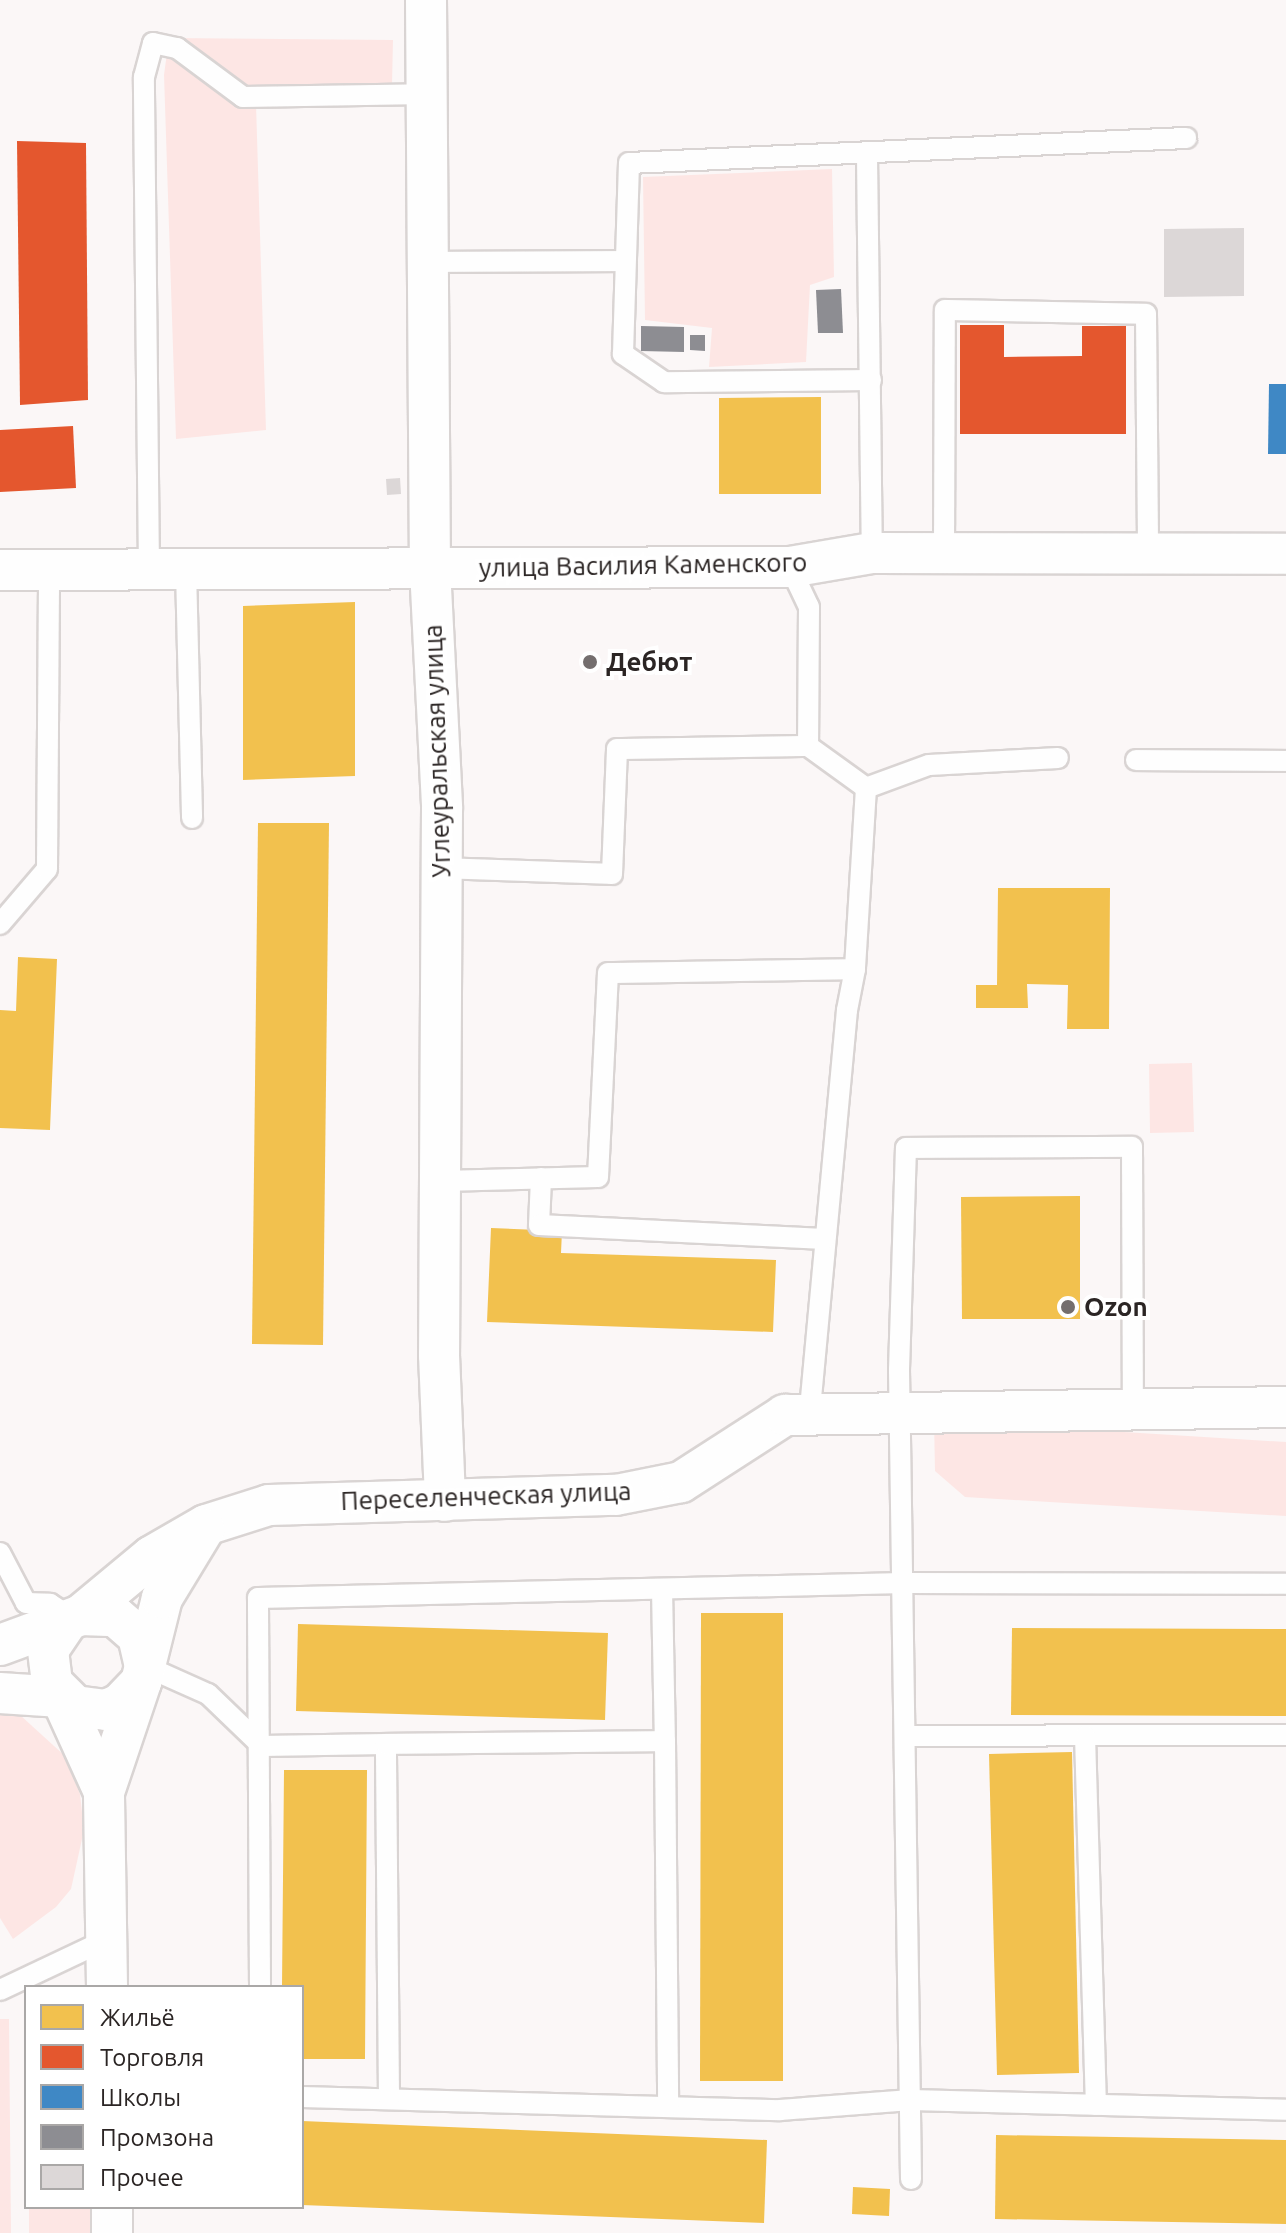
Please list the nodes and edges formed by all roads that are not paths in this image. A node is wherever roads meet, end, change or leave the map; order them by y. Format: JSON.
{"nodes":[{"id":1,"x":426,"y":0,"type":"edge"},
{"id":2,"x":426,"y":94,"type":"junction"},
{"id":3,"x":1186,"y":138,"type":"dead end"},
{"id":4,"x":867,"y":156,"type":"junction"},
{"id":5,"x":623,"y":261,"type":"junction"},
{"id":6,"x":427,"y":262,"type":"junction"},
{"id":7,"x":871,"y":380,"type":"junction"},
{"id":8,"x":872,"y":553,"type":"junction"},
{"id":9,"x":944,"y":553,"type":"junction"},
{"id":10,"x":1148,"y":554,"type":"junction"},
{"id":11,"x":1286,"y":554,"type":"edge"},
{"id":12,"x":790,"y":567,"type":"junction"},
{"id":13,"x":430,"y":568,"type":"junction"},
{"id":14,"x":0,"y":570,"type":"edge"},
{"id":15,"x":168,"y":570,"type":"junction"},
{"id":16,"x":49,"y":571,"type":"junction"},
{"id":17,"x":808,"y":746,"type":"junction"},
{"id":18,"x":1058,"y":758,"type":"dead end"},
{"id":19,"x":1136,"y":760,"type":"dead end"},
{"id":20,"x":1286,"y":761,"type":"edge"},
{"id":21,"x":866,"y":788,"type":"junction"},
{"id":22,"x":192,"y":818,"type":"dead end"},
{"id":23,"x":442,"y":868,"type":"junction"},
{"id":24,"x":0,"y":924,"type":"edge"},
{"id":25,"x":855,"y":969,"type":"junction"},
{"id":26,"x":541,"y":1178,"type":"junction"},
{"id":27,"x":442,"y":1181,"type":"junction"},
{"id":28,"x":825,"y":1239,"type":"junction"},
{"id":29,"x":1286,"y":1407,"type":"edge"},
{"id":30,"x":1133,"y":1409,"type":"junction"},
{"id":31,"x":810,"y":1411,"type":"junction"},
{"id":32,"x":900,"y":1411,"type":"junction"},
{"id":33,"x":445,"y":1501,"type":"junction"},
{"id":34,"x":206,"y":1525,"type":"junction"},
{"id":35,"x":0,"y":1553,"type":"edge"},
{"id":36,"x":904,"y":1583,"type":"junction"},
{"id":37,"x":1286,"y":1584,"type":"edge"},
{"id":38,"x":662,"y":1589,"type":"junction"},
{"id":39,"x":74,"y":1619,"type":"junction"},
{"id":40,"x":0,"y":1645,"type":"edge"},
{"id":41,"x":143,"y":1674,"type":"junction"},
{"id":42,"x":0,"y":1693,"type":"edge"},
{"id":43,"x":61,"y":1697,"type":"junction"},
{"id":44,"x":1286,"y":1735,"type":"edge"},
{"id":45,"x":905,"y":1736,"type":"junction"},
{"id":46,"x":1085,"y":1736,"type":"junction"},
{"id":47,"x":665,"y":1741,"type":"junction"},
{"id":48,"x":386,"y":1744,"type":"junction"},
{"id":49,"x":262,"y":1746,"type":"junction"},
{"id":50,"x":104,"y":1792,"type":"junction"},
{"id":51,"x":106,"y":1940,"type":"junction"},
{"id":52,"x":107,"y":1985,"type":"edge"},
{"id":53,"x":260,"y":1985,"type":"edge"},
{"id":54,"x":0,"y":1990,"type":"edge"},
{"id":55,"x":304,"y":2097,"type":"edge"},
{"id":56,"x":389,"y":2098,"type":"junction"},
{"id":57,"x":911,"y":2100,"type":"junction"},
{"id":58,"x":1096,"y":2105,"type":"junction"},
{"id":59,"x":668,"y":2106,"type":"junction"},
{"id":60,"x":1286,"y":2110,"type":"edge"},
{"id":61,"x":911,"y":2179,"type":"dead end"},
{"id":62,"x":112,"y":2209,"type":"edge"},
{"id":63,"x":112,"y":2233,"type":"edge"}],
"edges":[{"from":1,"to":2,"type":"street","name":"Углеуральская улица"},
{"from":2,"to":6,"type":"street","name":"Углеуральская улица"},
{"from":2,"to":15,"type":"lane"},
{"from":3,"to":4,"type":"lane"},
{"from":4,"to":5,"type":"lane"},
{"from":4,"to":7,"type":"lane"},
{"from":5,"to":6,"type":"lane"},
{"from":5,"to":7,"type":"lane"},
{"from":6,"to":13,"type":"street","name":"Углеуральская улица"},
{"from":7,"to":8,"type":"lane"},
{"from":8,"to":9,"type":"street","name":"улица Василия Каменского"},
{"from":8,"to":12,"type":"street","name":"улица Василия Каменского"},
{"from":9,"to":10,"type":"street","name":"улица Василия Каменского"},
{"from":9,"to":10,"type":"lane"},
{"from":10,"to":11,"type":"street","name":"улица Василия Каменского"},
{"from":12,"to":13,"type":"street","name":"улица Василия Каменского"},
{"from":12,"to":17,"type":"lane"},
{"from":13,"to":15,"type":"street","name":"улица Василия Каменского"},
{"from":13,"to":23,"type":"street","name":"Углеуральская улица"},
{"from":14,"to":16,"type":"street","name":"улица Василия Каменского"},
{"from":15,"to":16,"type":"street","name":"улица Василия Каменского"},
{"from":15,"to":22,"type":"lane"},
{"from":16,"to":24,"type":"lane"},
{"from":17,"to":21,"type":"lane"},
{"from":17,"to":23,"type":"lane"},
{"from":18,"to":21,"type":"lane"},
{"from":19,"to":20,"type":"lane"},
{"from":21,"to":25,"type":"lane"},
{"from":23,"to":27,"type":"street","name":"Углеуральская улица"},
{"from":25,"to":26,"type":"lane"},
{"from":25,"to":28,"type":"lane"},
{"from":26,"to":27,"type":"lane"},
{"from":26,"to":28,"type":"lane"},
{"from":27,"to":33,"type":"street","name":"Углеуральская улица"},
{"from":28,"to":31,"type":"lane"},
{"from":29,"to":30,"type":"street","name":"Переселенческая улица"},
{"from":30,"to":32,"type":"street","name":"Переселенческая улица"},
{"from":30,"to":32,"type":"lane"},
{"from":31,"to":32,"type":"street","name":"Переселенческая улица"},
{"from":31,"to":33,"type":"street","name":"Переселенческая улица"},
{"from":32,"to":36,"type":"lane"},
{"from":33,"to":34,"type":"street","name":"Переселенческая улица"},
{"from":34,"to":39,"type":"street","name":"Переселенческая улица"},
{"from":34,"to":41,"type":"street"},
{"from":35,"to":39,"type":"lane"},
{"from":36,"to":37,"type":"lane"},
{"from":36,"to":38,"type":"lane"},
{"from":36,"to":45,"type":"lane"},
{"from":38,"to":47,"type":"lane"},
{"from":38,"to":49,"type":"lane"},
{"from":39,"to":40,"type":"street","name":"Переселенческая улица"},
{"from":39,"to":41,"type":"street","name":"Переселенческая улица"},
{"from":39,"to":43,"type":"street","name":"Переселенческая улица"},
{"from":41,"to":43,"type":"street"},
{"from":41,"to":49,"type":"lane"},
{"from":41,"to":50,"type":"street"},
{"from":42,"to":43,"type":"street"},
{"from":43,"to":50,"type":"street","name":"Переселенческая улица"},
{"from":44,"to":46,"type":"lane"},
{"from":45,"to":46,"type":"lane"},
{"from":45,"to":57,"type":"lane"},
{"from":46,"to":58,"type":"lane"},
{"from":47,"to":48,"type":"lane"},
{"from":47,"to":59,"type":"lane"},
{"from":48,"to":49,"type":"lane"},
{"from":48,"to":56,"type":"lane"},
{"from":49,"to":53,"type":"lane"},
{"from":50,"to":51,"type":"street"},
{"from":51,"to":52,"type":"street"},
{"from":51,"to":54,"type":"lane"},
{"from":55,"to":56,"type":"lane"},
{"from":56,"to":59,"type":"lane"},
{"from":57,"to":58,"type":"lane"},
{"from":57,"to":59,"type":"lane"},
{"from":57,"to":61,"type":"lane"},
{"from":58,"to":60,"type":"lane"},
{"from":62,"to":63,"type":"street"}]}
